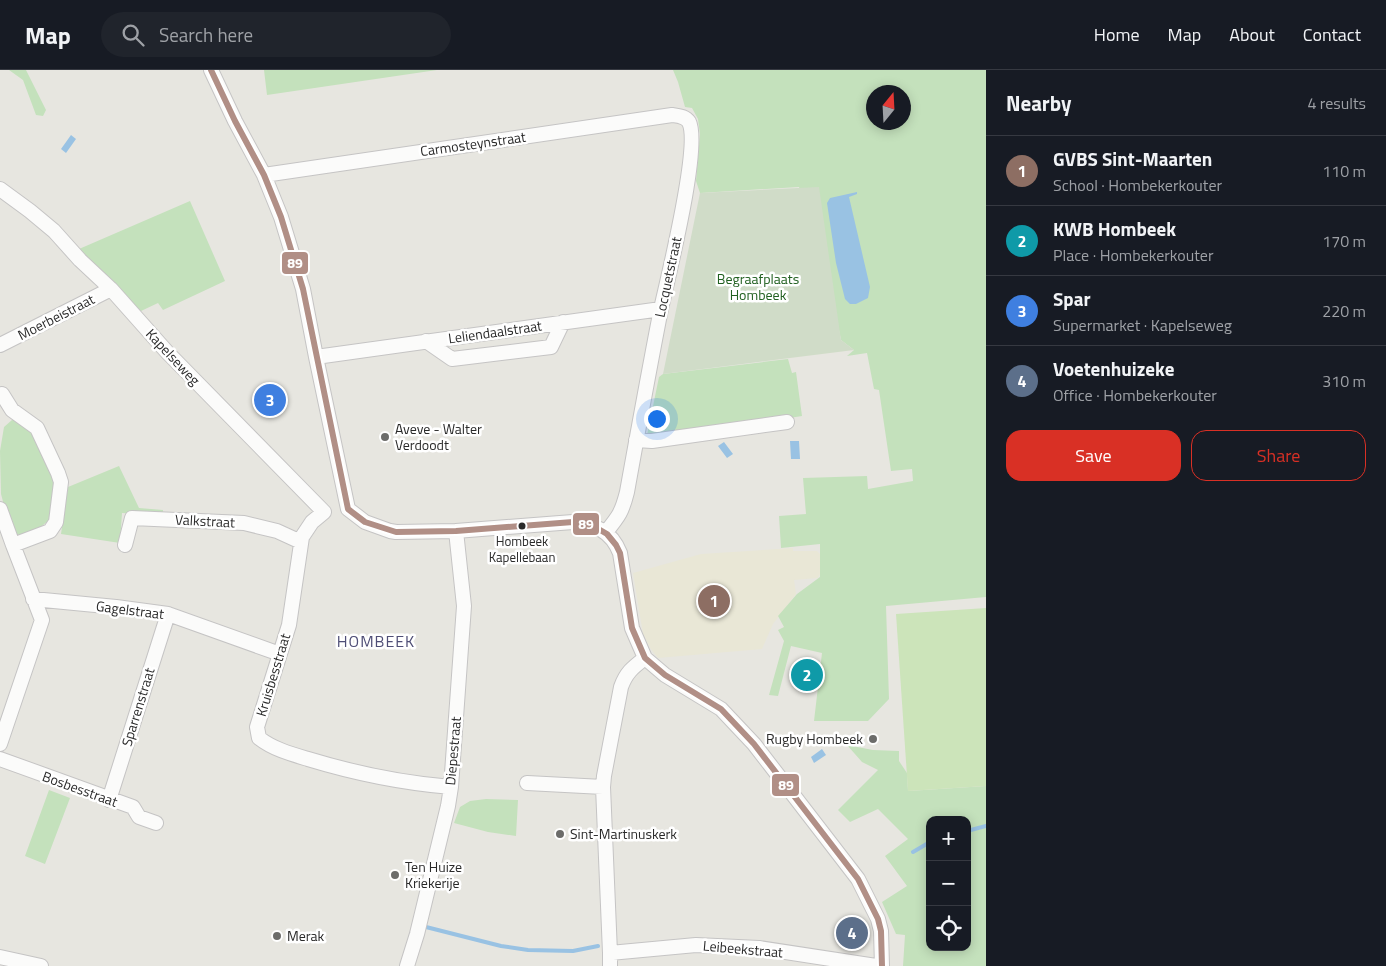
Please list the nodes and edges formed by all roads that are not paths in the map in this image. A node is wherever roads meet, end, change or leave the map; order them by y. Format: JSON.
{"nodes":[{"id":1,"x":211,"y":70,"type":"edge"},
{"id":2,"x":682,"y":116,"type":"joint"},
{"id":3,"x":264,"y":175,"type":"junction"},
{"id":4,"x":0,"y":190,"type":"edge"},
{"id":5,"x":111,"y":289,"type":"junction"},
{"id":6,"x":661,"y":309,"type":"junction"},
{"id":7,"x":563,"y":322,"type":"junction"},
{"id":8,"x":426,"y":342,"type":"junction"},
{"id":9,"x":0,"y":345,"type":"edge"},
{"id":10,"x":316,"y":357,"type":"junction"},
{"id":11,"x":1,"y":394,"type":"edge"},
{"id":12,"x":786,"y":422,"type":"dead end"},
{"id":13,"x":636,"y":440,"type":"junction"},
{"id":14,"x":0,"y":509,"type":"edge"},
{"id":15,"x":348,"y":509,"type":"junction"},
{"id":16,"x":324,"y":512,"type":"junction"},
{"id":17,"x":456,"y":531,"type":"junction"},
{"id":18,"x":606,"y":532,"type":"junction"},
{"id":19,"x":301,"y":542,"type":"junction"},
{"id":20,"x":125,"y":545,"type":"dead end"},
{"id":21,"x":12,"y":546,"type":"junction"},
{"id":22,"x":33,"y":599,"type":"junction"},
{"id":23,"x":168,"y":614,"type":"junction"},
{"id":24,"x":280,"y":654,"type":"junction"},
{"id":25,"x":645,"y":658,"type":"junction"},
{"id":26,"x":0,"y":744,"type":"edge"},
{"id":27,"x":0,"y":759,"type":"edge"},
{"id":28,"x":527,"y":783,"type":"dead end"},
{"id":29,"x":451,"y":787,"type":"junction"},
{"id":30,"x":603,"y":787,"type":"junction"},
{"id":31,"x":109,"y":800,"type":"junction"},
{"id":32,"x":156,"y":823,"type":"dead end"},
{"id":33,"x":0,"y":957,"type":"edge"},
{"id":34,"x":610,"y":960,"type":"edge"},
{"id":35,"x":41,"y":966,"type":"edge"},
{"id":36,"x":407,"y":966,"type":"edge"},
{"id":37,"x":876,"y":966,"type":"edge"},
{"id":38,"x":882,"y":966,"type":"edge"}],
"edges":[{"from":1,"to":3,"type":"street"},
{"from":2,"to":3,"type":"street","name":"Carmosteynstraat"},
{"from":2,"to":6,"type":"street","name":"Locquetstraat"},
{"from":3,"to":10,"type":"street"},
{"from":4,"to":5,"type":"street","name":"Kapelseweg"},
{"from":5,"to":9,"type":"street","name":"Moerbeistraat"},
{"from":5,"to":16,"type":"street","name":"Kapelseweg"},
{"from":6,"to":7,"type":"street","name":"Leliendaalstraat"},
{"from":6,"to":13,"type":"street","name":"Locquetstraat"},
{"from":7,"to":8,"type":"street","name":"Leliendaalstraat"},
{"from":7,"to":8,"type":"street","name":"Leliendaalstraat"},
{"from":8,"to":10,"type":"street","name":"Leliendaalstraat"},
{"from":10,"to":15,"type":"street"},
{"from":11,"to":21,"type":"street"},
{"from":12,"to":13,"type":"street"},
{"from":13,"to":18,"type":"street","name":"Locquetstraat"},
{"from":14,"to":21,"type":"street"},
{"from":15,"to":16,"type":"street"},
{"from":15,"to":17,"type":"street"},
{"from":16,"to":19,"type":"street","name":"Kruisbesstraat"},
{"from":17,"to":18,"type":"street"},
{"from":17,"to":29,"type":"street","name":"Diepestraat"},
{"from":18,"to":25,"type":"street"},
{"from":19,"to":20,"type":"street","name":"Valkstraat"},
{"from":19,"to":24,"type":"street","name":"Kruisbesstraat"},
{"from":21,"to":22,"type":"street"},
{"from":22,"to":23,"type":"street","name":"Gagelstraat"},
{"from":22,"to":26,"type":"street"},
{"from":23,"to":24,"type":"street","name":"Gagelstraat"},
{"from":23,"to":31,"type":"street","name":"Sparrenstraat"},
{"from":24,"to":29,"type":"street","name":"Kruisbesstraat"},
{"from":25,"to":30,"type":"street"},
{"from":25,"to":38,"type":"street"},
{"from":27,"to":31,"type":"street","name":"Bosbesstraat"},
{"from":28,"to":30,"type":"street"},
{"from":29,"to":36,"type":"street","name":"Diepestraat"},
{"from":30,"to":34,"type":"street"},
{"from":31,"to":32,"type":"street","name":"Bosbesstraat"},
{"from":33,"to":35,"type":"street"},
{"from":34,"to":37,"type":"street","name":"Leibeekstraat"}]}
